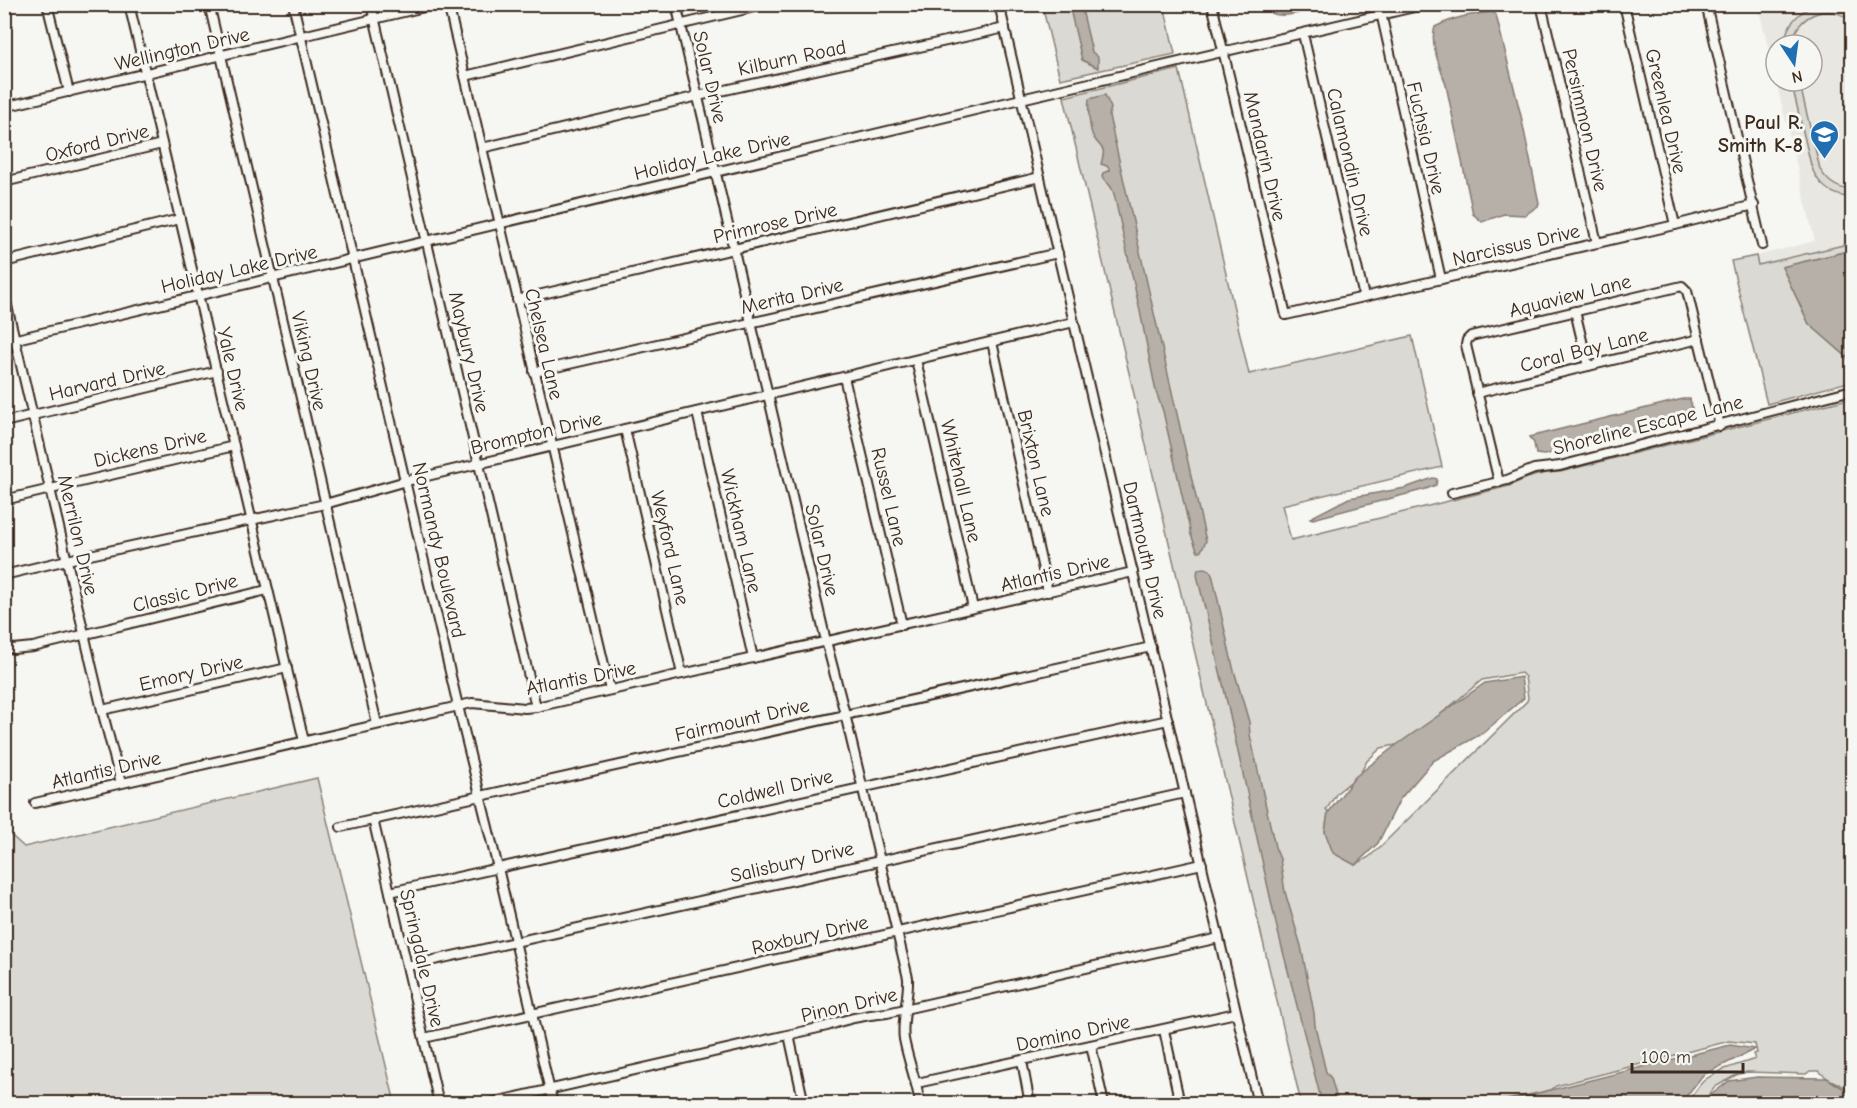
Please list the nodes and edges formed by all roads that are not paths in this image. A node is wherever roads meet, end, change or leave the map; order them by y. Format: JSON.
{"nodes":[{"id":1,"x":47,"y":4,"type":"edge"},
{"id":2,"x":129,"y":4,"type":"edge"},
{"id":3,"x":209,"y":4,"type":"edge"},
{"id":4,"x":293,"y":4,"type":"edge"},
{"id":5,"x":371,"y":4,"type":"edge"},
{"id":6,"x":436,"y":4,"type":"edge"},
{"id":7,"x":448,"y":4,"type":"edge"},
{"id":8,"x":676,"y":4,"type":"edge"},
{"id":9,"x":766,"y":4,"type":"edge"},
{"id":10,"x":999,"y":4,"type":"edge"},
{"id":11,"x":1212,"y":4,"type":"edge"},
{"id":12,"x":1379,"y":4,"type":"edge"},
{"id":13,"x":1427,"y":4,"type":"edge"},
{"id":14,"x":1541,"y":4,"type":"edge"},
{"id":15,"x":1624,"y":4,"type":"edge"},
{"id":16,"x":1706,"y":4,"type":"edge"},
{"id":17,"x":1382,"y":16,"type":"junction"},
{"id":18,"x":374,"y":19,"type":"junction"},
{"id":19,"x":681,"y":24,"type":"junction"},
{"id":20,"x":1005,"y":28,"type":"junction"},
{"id":21,"x":1303,"y":34,"type":"junction"},
{"id":22,"x":301,"y":37,"type":"junction"},
{"id":23,"x":1223,"y":52,"type":"junction"},
{"id":24,"x":221,"y":56,"type":"junction"},
{"id":25,"x":146,"y":75,"type":"junction"},
{"id":26,"x":465,"y":76,"type":"junction"},
{"id":27,"x":69,"y":92,"type":"junction"},
{"id":28,"x":698,"y":96,"type":"junction"},
{"id":29,"x":1021,"y":99,"type":"junction"},
{"id":30,"x":4,"y":107,"type":"edge"},
{"id":31,"x":162,"y":144,"type":"junction"},
{"id":32,"x":482,"y":148,"type":"junction"},
{"id":33,"x":716,"y":172,"type":"junction"},
{"id":34,"x":1040,"y":177,"type":"junction"},
{"id":35,"x":4,"y":182,"type":"edge"},
{"id":36,"x":1754,"y":205,"type":"junction"},
{"id":37,"x":180,"y":219,"type":"junction"},
{"id":38,"x":500,"y":224,"type":"junction"},
{"id":39,"x":1675,"y":225,"type":"junction"},
{"id":40,"x":426,"y":241,"type":"junction"},
{"id":41,"x":1597,"y":243,"type":"junction"},
{"id":42,"x":1762,"y":245,"type":"dead end"},
{"id":43,"x":734,"y":250,"type":"junction"},
{"id":44,"x":1058,"y":252,"type":"junction"},
{"id":45,"x":353,"y":259,"type":"junction"},
{"id":46,"x":4,"y":262,"type":"edge"},
{"id":47,"x":273,"y":278,"type":"junction"},
{"id":48,"x":1442,"y":279,"type":"junction"},
{"id":49,"x":4,"y":293,"type":"edge"},
{"id":50,"x":198,"y":296,"type":"junction"},
{"id":51,"x":1364,"y":297,"type":"junction"},
{"id":52,"x":517,"y":300,"type":"junction"},
{"id":53,"x":1575,"y":311,"type":"junction"},
{"id":54,"x":1286,"y":315,"type":"joint"},
{"id":55,"x":751,"y":322,"type":"junction"},
{"id":56,"x":1074,"y":322,"type":"junction"},
{"id":57,"x":15,"y":339,"type":"junction"},
{"id":58,"x":1699,"y":339,"type":"junction"},
{"id":59,"x":4,"y":342,"type":"edge"},
{"id":60,"x":992,"y":342,"type":"junction"},
{"id":61,"x":916,"y":360,"type":"junction"},
{"id":62,"x":1588,"y":366,"type":"junction"},
{"id":63,"x":217,"y":371,"type":"junction"},
{"id":64,"x":534,"y":372,"type":"junction"},
{"id":65,"x":844,"y":377,"type":"junction"},
{"id":66,"x":1852,"y":390,"type":"edge"},
{"id":67,"x":1478,"y":393,"type":"junction"},
{"id":68,"x":768,"y":395,"type":"junction"},
{"id":69,"x":697,"y":412,"type":"junction"},
{"id":70,"x":33,"y":415,"type":"junction"},
{"id":71,"x":4,"y":422,"type":"edge"},
{"id":72,"x":1720,"y":426,"type":"junction"},
{"id":73,"x":625,"y":429,"type":"junction"},
{"id":74,"x":234,"y":446,"type":"junction"},
{"id":75,"x":551,"y":447,"type":"junction"},
{"id":76,"x":479,"y":464,"type":"junction"},
{"id":77,"x":406,"y":481,"type":"junction"},
{"id":78,"x":1499,"y":482,"type":"junction"},
{"id":79,"x":50,"y":489,"type":"junction"},
{"id":80,"x":1452,"y":494,"type":"dead end"},
{"id":81,"x":4,"y":500,"type":"edge"},
{"id":82,"x":326,"y":504,"type":"junction"},
{"id":83,"x":251,"y":521,"type":"junction"},
{"id":84,"x":67,"y":560,"type":"junction"},
{"id":85,"x":1133,"y":572,"type":"junction"},
{"id":86,"x":4,"y":575,"type":"edge"},
{"id":87,"x":267,"y":590,"type":"junction"},
{"id":88,"x":1048,"y":592,"type":"junction"},
{"id":89,"x":973,"y":608,"type":"junction"},
{"id":90,"x":902,"y":625,"type":"junction"},
{"id":91,"x":84,"y":634,"type":"junction"},
{"id":92,"x":826,"y":641,"type":"junction"},
{"id":93,"x":4,"y":646,"type":"edge"},
{"id":94,"x":1151,"y":647,"type":"junction"},
{"id":95,"x":753,"y":658,"type":"junction"},
{"id":96,"x":287,"y":668,"type":"junction"},
{"id":97,"x":682,"y":674,"type":"junction"},
{"id":98,"x":610,"y":690,"type":"junction"},
{"id":99,"x":458,"y":706,"type":"junction"},
{"id":100,"x":536,"y":707,"type":"junction"},
{"id":101,"x":102,"y":710,"type":"junction"},
{"id":102,"x":845,"y":714,"type":"junction"},
{"id":103,"x":1168,"y":720,"type":"junction"},
{"id":104,"x":377,"y":724,"type":"junction"},
{"id":105,"x":304,"y":741,"type":"junction"},
{"id":106,"x":121,"y":783,"type":"junction"},
{"id":107,"x":862,"y":787,"type":"junction"},
{"id":108,"x":1185,"y":793,"type":"junction"},
{"id":109,"x":481,"y":796,"type":"junction"},
{"id":110,"x":35,"y":803,"type":"dead end"},
{"id":111,"x":373,"y":819,"type":"junction"},
{"id":112,"x":341,"y":826,"type":"dead end"},
{"id":113,"x":879,"y":860,"type":"junction"},
{"id":114,"x":1202,"y":864,"type":"junction"},
{"id":115,"x":498,"y":868,"type":"junction"},
{"id":116,"x":390,"y":892,"type":"junction"},
{"id":117,"x":897,"y":932,"type":"junction"},
{"id":118,"x":1219,"y":938,"type":"junction"},
{"id":119,"x":515,"y":941,"type":"junction"},
{"id":120,"x":407,"y":966,"type":"junction"},
{"id":121,"x":906,"y":1008,"type":"junction"},
{"id":122,"x":1236,"y":1013,"type":"junction"},
{"id":123,"x":532,"y":1014,"type":"junction"},
{"id":124,"x":1164,"y":1030,"type":"junction"},
{"id":125,"x":789,"y":1035,"type":"junction"},
{"id":126,"x":424,"y":1038,"type":"junction"},
{"id":127,"x":1091,"y":1045,"type":"junction"},
{"id":128,"x":1022,"y":1061,"type":"junction"},
{"id":129,"x":917,"y":1083,"type":"junction"},
{"id":130,"x":550,"y":1089,"type":"junction"},
{"id":131,"x":440,"y":1104,"type":"edge"},
{"id":132,"x":486,"y":1104,"type":"edge"},
{"id":133,"x":553,"y":1104,"type":"edge"},
{"id":134,"x":804,"y":1104,"type":"edge"},
{"id":135,"x":920,"y":1104,"type":"edge"},
{"id":136,"x":1030,"y":1104,"type":"edge"},
{"id":137,"x":1104,"y":1104,"type":"edge"},
{"id":138,"x":1180,"y":1104,"type":"edge"},
{"id":139,"x":1258,"y":1104,"type":"edge"}],
"edges":[{"from":1,"to":27,"type":"street"},
{"from":2,"to":25,"type":"street","name":"Yale Drive"},
{"from":3,"to":24,"type":"street","name":"Viking Drive"},
{"from":4,"to":22,"type":"street","name":"Normandy Boulevard"},
{"from":5,"to":18,"type":"street","name":"Maybury Drive"},
{"from":6,"to":18,"type":"street","name":"Wellington Drive"},
{"from":7,"to":26,"type":"street","name":"Chelsea Lane"},
{"from":8,"to":19,"type":"street","name":"Solar Drive"},
{"from":9,"to":19,"type":"street"},
{"from":10,"to":20,"type":"street","name":"Dartmouth Drive"},
{"from":11,"to":23,"type":"street","name":"Mandarin Drive"},
{"from":12,"to":17,"type":"street","name":"Fuchsia Drive"},
{"from":13,"to":17,"type":"street","name":"Holiday Lake Drive"},
{"from":14,"to":41,"type":"street","name":"Persimmon Drive"},
{"from":15,"to":39,"type":"street","name":"Greenlea Drive"},
{"from":16,"to":36,"type":"street"},
{"from":17,"to":21,"type":"street","name":"Holiday Lake Drive"},
{"from":17,"to":48,"type":"street","name":"Fuchsia Drive"},
{"from":18,"to":22,"type":"street","name":"Wellington Drive"},
{"from":18,"to":40,"type":"street","name":"Maybury Drive"},
{"from":19,"to":26,"type":"street"},
{"from":19,"to":28,"type":"street","name":"Solar Drive"},
{"from":20,"to":28,"type":"street","name":"Kilburn Road"},
{"from":20,"to":29,"type":"street","name":"Dartmouth Drive"},
{"from":21,"to":23,"type":"street","name":"Holiday Lake Drive"},
{"from":21,"to":51,"type":"street","name":"Calamondin Drive"},
{"from":22,"to":24,"type":"street","name":"Wellington Drive"},
{"from":22,"to":45,"type":"street","name":"Normandy Boulevard"},
{"from":23,"to":29,"type":"street","name":"Holiday Lake Drive"},
{"from":23,"to":54,"type":"street","name":"Mandarin Drive"},
{"from":24,"to":25,"type":"street","name":"Wellington Drive"},
{"from":24,"to":47,"type":"street","name":"Viking Drive"},
{"from":25,"to":27,"type":"street","name":"Wellington Drive"},
{"from":25,"to":31,"type":"street","name":"Yale Drive"},
{"from":26,"to":32,"type":"street","name":"Chelsea Lane"},
{"from":27,"to":30,"type":"street","name":"Wellington Drive"},
{"from":28,"to":32,"type":"street","name":"Kilburn Road"},
{"from":28,"to":33,"type":"street","name":"Solar Drive"},
{"from":29,"to":33,"type":"street","name":"Holiday Lake Drive"},
{"from":29,"to":34,"type":"street","name":"Dartmouth Drive"},
{"from":31,"to":35,"type":"street","name":"Oxford Drive"},
{"from":31,"to":37,"type":"street","name":"Yale Drive"},
{"from":32,"to":38,"type":"street","name":"Chelsea Lane"},
{"from":33,"to":38,"type":"street","name":"Holiday Lake Drive"},
{"from":33,"to":43,"type":"street","name":"Solar Drive"},
{"from":34,"to":43,"type":"street","name":"Primrose Drive"},
{"from":34,"to":44,"type":"street","name":"Dartmouth Drive"},
{"from":36,"to":39,"type":"street","name":"Narcissus Drive"},
{"from":36,"to":42,"type":"street"},
{"from":37,"to":46,"type":"street"},
{"from":37,"to":50,"type":"street","name":"Yale Drive"},
{"from":38,"to":40,"type":"street","name":"Holiday Lake Drive"},
{"from":38,"to":52,"type":"street","name":"Chelsea Lane"},
{"from":39,"to":41,"type":"street","name":"Narcissus Drive"},
{"from":40,"to":45,"type":"street","name":"Holiday Lake Drive"},
{"from":40,"to":76,"type":"street","name":"Maybury Drive"},
{"from":41,"to":48,"type":"street","name":"Narcissus Drive"},
{"from":43,"to":52,"type":"street","name":"Primrose Drive"},
{"from":43,"to":55,"type":"street","name":"Solar Drive"},
{"from":44,"to":55,"type":"street","name":"Merita Drive"},
{"from":44,"to":56,"type":"street","name":"Dartmouth Drive"},
{"from":45,"to":47,"type":"street","name":"Holiday Lake Drive"},
{"from":45,"to":77,"type":"street","name":"Normandy Boulevard"},
{"from":47,"to":50,"type":"street","name":"Holiday Lake Drive"},
{"from":47,"to":82,"type":"street","name":"Viking Drive"},
{"from":48,"to":51,"type":"street","name":"Narcissus Drive"},
{"from":49,"to":57,"type":"street","name":"Merrilon Drive"},
{"from":50,"to":57,"type":"street","name":"Holiday Lake Drive"},
{"from":50,"to":63,"type":"street","name":"Yale Drive"},
{"from":51,"to":54,"type":"street","name":"Narcissus Drive"},
{"from":52,"to":64,"type":"street","name":"Chelsea Lane"},
{"from":53,"to":58,"type":"street","name":"Aquaview Lane"},
{"from":53,"to":62,"type":"street"},
{"from":53,"to":67,"type":"street","name":"Aquaview Lane"},
{"from":55,"to":64,"type":"street","name":"Merita Drive"},
{"from":55,"to":68,"type":"street","name":"Solar Drive"},
{"from":56,"to":60,"type":"street","name":"Brompton Drive"},
{"from":56,"to":85,"type":"street","name":"Dartmouth Drive"},
{"from":57,"to":59,"type":"street","name":"Holiday Lake Drive"},
{"from":57,"to":70,"type":"street","name":"Merrilon Drive"},
{"from":58,"to":62,"type":"street","name":"Coral Bay Lane"},
{"from":58,"to":72,"type":"street","name":"Aquaview Lane"},
{"from":60,"to":61,"type":"street","name":"Brompton Drive"},
{"from":60,"to":88,"type":"street","name":"Brixton Lane"},
{"from":61,"to":65,"type":"street","name":"Brompton Drive"},
{"from":61,"to":89,"type":"street","name":"Whitehall Lane"},
{"from":62,"to":67,"type":"street","name":"Coral Bay Lane"},
{"from":63,"to":70,"type":"street","name":"Harvard Drive"},
{"from":63,"to":74,"type":"street","name":"Yale Drive"},
{"from":64,"to":75,"type":"street","name":"Chelsea Lane"},
{"from":65,"to":68,"type":"street","name":"Brompton Drive"},
{"from":65,"to":90,"type":"street","name":"Russel Lane"},
{"from":66,"to":72,"type":"street","name":"Shoreline Escape Lane"},
{"from":67,"to":78,"type":"street","name":"Aquaview Lane"},
{"from":68,"to":69,"type":"street","name":"Brompton Drive"},
{"from":68,"to":92,"type":"street","name":"Solar Drive"},
{"from":69,"to":73,"type":"street","name":"Brompton Drive"},
{"from":69,"to":95,"type":"street","name":"Wickham Lane"},
{"from":70,"to":71,"type":"street","name":"Harvard Drive"},
{"from":70,"to":79,"type":"street","name":"Merrilon Drive"},
{"from":72,"to":78,"type":"street","name":"Shoreline Escape Lane"},
{"from":73,"to":75,"type":"street","name":"Brompton Drive"},
{"from":73,"to":97,"type":"street","name":"Weyford Lane"},
{"from":74,"to":79,"type":"street","name":"Dickens Drive"},
{"from":74,"to":83,"type":"street","name":"Yale Drive"},
{"from":75,"to":76,"type":"street","name":"Brompton Drive"},
{"from":75,"to":98,"type":"street","name":"Chelsea Lane"},
{"from":76,"to":77,"type":"street","name":"Brompton Drive"},
{"from":76,"to":100,"type":"street","name":"Maybury Drive"},
{"from":77,"to":82,"type":"street","name":"Brompton Drive"},
{"from":77,"to":99,"type":"street","name":"Normandy Boulevard"},
{"from":78,"to":80,"type":"street","name":"Shoreline Escape Lane"},
{"from":79,"to":81,"type":"street","name":"Dickens Drive"},
{"from":79,"to":84,"type":"street","name":"Merrilon Drive"},
{"from":82,"to":83,"type":"street","name":"Brompton Drive"},
{"from":82,"to":104,"type":"street","name":"Viking Drive"},
{"from":83,"to":84,"type":"street","name":"Brompton Drive"},
{"from":83,"to":87,"type":"street","name":"Yale Drive"},
{"from":84,"to":86,"type":"street","name":"Brompton Drive"},
{"from":84,"to":91,"type":"street","name":"Merrilon Drive"},
{"from":85,"to":88,"type":"street","name":"Atlantis Drive"},
{"from":85,"to":94,"type":"street","name":"Dartmouth Drive"},
{"from":87,"to":91,"type":"street","name":"Classic Drive"},
{"from":87,"to":96,"type":"street","name":"Yale Drive"},
{"from":88,"to":89,"type":"street","name":"Atlantis Drive"},
{"from":89,"to":90,"type":"street","name":"Atlantis Drive"},
{"from":90,"to":92,"type":"street","name":"Atlantis Drive"},
{"from":91,"to":93,"type":"street","name":"Classic Drive"},
{"from":91,"to":101,"type":"street","name":"Merrilon Drive"},
{"from":92,"to":95,"type":"street","name":"Atlantis Drive"},
{"from":92,"to":102,"type":"street","name":"Solar Drive"},
{"from":94,"to":102,"type":"street","name":"Fairmount Drive"},
{"from":94,"to":103,"type":"street","name":"Dartmouth Drive"},
{"from":95,"to":97,"type":"street","name":"Atlantis Drive"},
{"from":96,"to":101,"type":"street","name":"Emory Drive"},
{"from":96,"to":105,"type":"street","name":"Yale Drive"},
{"from":97,"to":98,"type":"street","name":"Atlantis Drive"},
{"from":98,"to":100,"type":"street","name":"Atlantis Drive"},
{"from":99,"to":100,"type":"street","name":"Atlantis Drive"},
{"from":99,"to":104,"type":"street","name":"Atlantis Drive"},
{"from":99,"to":109,"type":"street","name":"Normandy Boulevard"},
{"from":101,"to":106,"type":"street","name":"Merrilon Drive"},
{"from":102,"to":107,"type":"street","name":"Solar Drive"},
{"from":102,"to":109,"type":"street","name":"Fairmount Drive"},
{"from":103,"to":107,"type":"street","name":"Coldwell Drive"},
{"from":103,"to":108,"type":"street","name":"Dartmouth Drive"},
{"from":104,"to":105,"type":"street","name":"Atlantis Drive"},
{"from":105,"to":106,"type":"street","name":"Atlantis Drive"},
{"from":106,"to":110,"type":"street","name":"Atlantis Drive"},
{"from":107,"to":113,"type":"street","name":"Solar Drive"},
{"from":107,"to":115,"type":"street","name":"Coldwell Drive"},
{"from":108,"to":113,"type":"street","name":"Salisbury Drive"},
{"from":108,"to":114,"type":"street","name":"Dartmouth Drive"},
{"from":109,"to":111,"type":"street","name":"Fairmount Drive"},
{"from":109,"to":115,"type":"street","name":"Normandy Boulevard"},
{"from":111,"to":112,"type":"street","name":"Fairmount Drive"},
{"from":111,"to":116,"type":"street","name":"Springdale Drive"},
{"from":113,"to":117,"type":"street","name":"Solar Drive"},
{"from":113,"to":119,"type":"street","name":"Salisbury Drive"},
{"from":114,"to":117,"type":"street","name":"Roxbury Drive"},
{"from":114,"to":118,"type":"street","name":"Dartmouth Drive"},
{"from":115,"to":116,"type":"street","name":"Coldwell Drive"},
{"from":115,"to":119,"type":"street","name":"Normandy Boulevard"},
{"from":116,"to":120,"type":"street","name":"Springdale Drive"},
{"from":117,"to":121,"type":"street","name":"Solar Drive"},
{"from":117,"to":123,"type":"street","name":"Roxbury Drive"},
{"from":118,"to":121,"type":"street","name":"Pinon Drive"},
{"from":118,"to":122,"type":"street","name":"Dartmouth Drive"},
{"from":119,"to":120,"type":"street","name":"Salisbury Drive"},
{"from":119,"to":123,"type":"street","name":"Normandy Boulevard"},
{"from":120,"to":126,"type":"street","name":"Springdale Drive"},
{"from":121,"to":125,"type":"street","name":"Pinon Drive"},
{"from":121,"to":129,"type":"street","name":"Solar Drive"},
{"from":122,"to":124,"type":"street","name":"Domino Drive"},
{"from":122,"to":139,"type":"street","name":"Dartmouth Drive"},
{"from":123,"to":126,"type":"street","name":"Roxbury Drive"},
{"from":123,"to":130,"type":"street","name":"Normandy Boulevard"},
{"from":124,"to":127,"type":"street","name":"Domino Drive"},
{"from":124,"to":138,"type":"street"},
{"from":125,"to":130,"type":"street","name":"Pinon Drive"},
{"from":125,"to":134,"type":"street"},
{"from":126,"to":131,"type":"street","name":"Springdale Drive"},
{"from":127,"to":128,"type":"street","name":"Domino Drive"},
{"from":127,"to":137,"type":"street"},
{"from":128,"to":129,"type":"street","name":"Domino Drive"},
{"from":128,"to":136,"type":"street"},
{"from":129,"to":135,"type":"street","name":"Solar Drive"},
{"from":130,"to":132,"type":"street","name":"Pinon Drive"},
{"from":130,"to":133,"type":"street","name":"Normandy Boulevard"}]}
